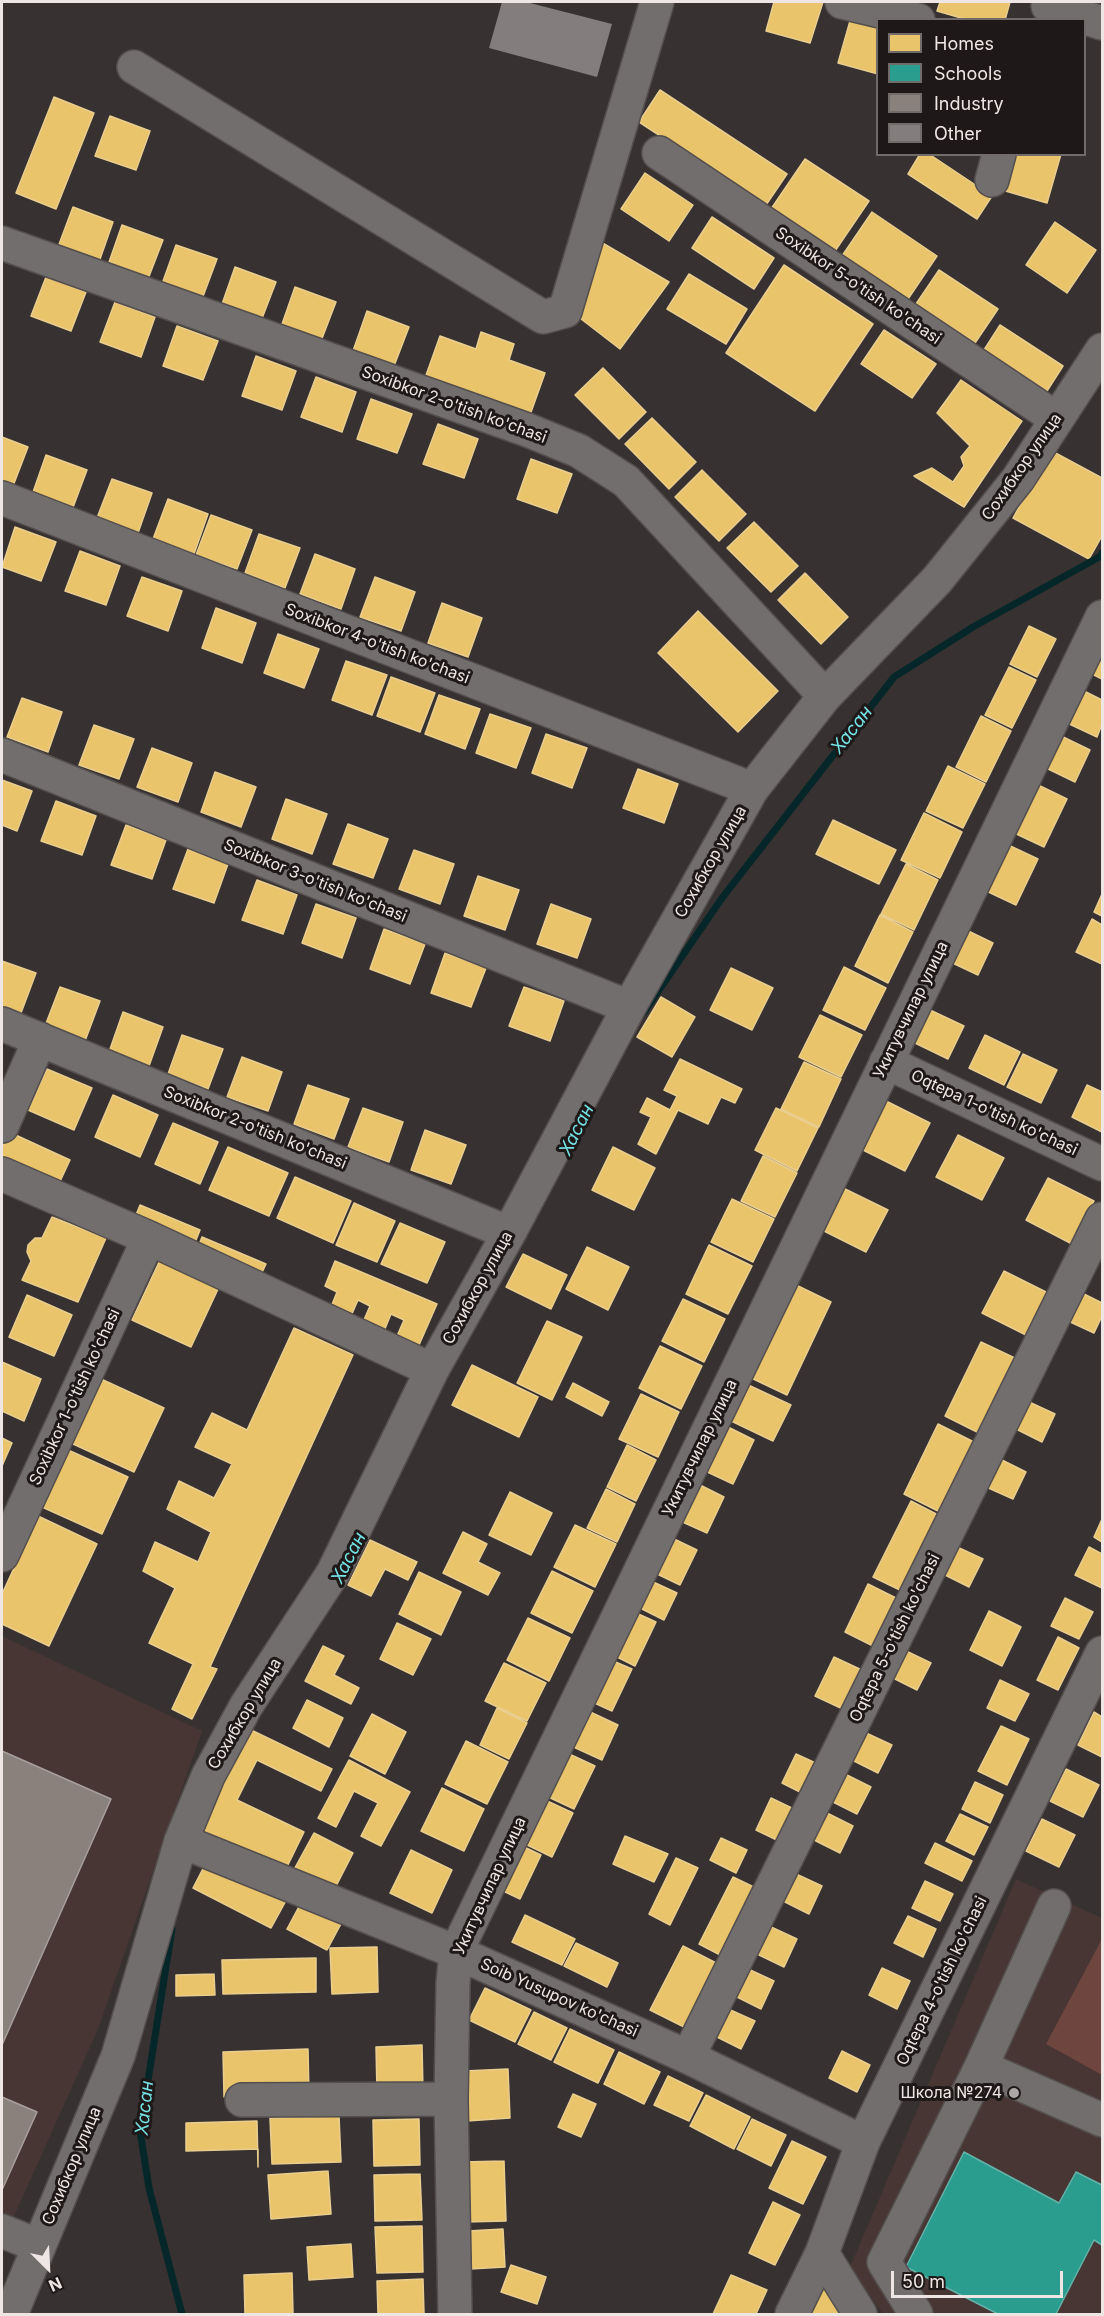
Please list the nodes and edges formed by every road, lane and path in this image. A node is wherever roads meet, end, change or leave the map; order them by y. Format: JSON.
{"nodes":[{"id":1,"x":657,"y":2,"type":"edge"},
{"id":2,"x":842,"y":2,"type":"edge"},
{"id":3,"x":1046,"y":9,"type":"edge"},
{"id":4,"x":910,"y":18,"type":"edge"},
{"id":5,"x":1082,"y":18,"type":"edge"},
{"id":6,"x":1086,"y":19,"type":"edge"},
{"id":7,"x":1102,"y":23,"type":"edge"},
{"id":8,"x":134,"y":67,"type":"dead end"},
{"id":9,"x":659,"y":153,"type":"dead end"},
{"id":10,"x":2,"y":243,"type":"edge"},
{"id":11,"x":1102,"y":350,"type":"edge"},
{"id":12,"x":1057,"y":419,"type":"junction"},
{"id":13,"x":2,"y":498,"type":"edge"},
{"id":14,"x":1102,"y":617,"type":"edge"},
{"id":15,"x":825,"y":696,"type":"junction"},
{"id":16,"x":2,"y":755,"type":"edge"},
{"id":17,"x":752,"y":789,"type":"junction"},
{"id":18,"x":629,"y":1006,"type":"junction"},
{"id":19,"x":2,"y":1024,"type":"edge"},
{"id":20,"x":40,"y":1039,"type":"junction"},
{"id":21,"x":886,"y":1062,"type":"junction"},
{"id":22,"x":2,"y":1126,"type":"edge"},
{"id":23,"x":1101,"y":1161,"type":"edge"},
{"id":24,"x":2,"y":1174,"type":"edge"},
{"id":25,"x":1102,"y":1219,"type":"edge"},
{"id":26,"x":509,"y":1233,"type":"junction"},
{"id":27,"x":149,"y":1238,"type":"junction"},
{"id":28,"x":432,"y":1370,"type":"junction"},
{"id":29,"x":2,"y":1555,"type":"edge"},
{"id":30,"x":1102,"y":1653,"type":"edge"},
{"id":31,"x":181,"y":1841,"type":"junction"},
{"id":32,"x":1054,"y":1906,"type":"dead end"},
{"id":33,"x":456,"y":1952,"type":"junction"},
{"id":34,"x":688,"y":2057,"type":"junction"},
{"id":35,"x":981,"y":2067,"type":"junction"},
{"id":36,"x":451,"y":2099,"type":"junction"},
{"id":37,"x":242,"y":2100,"type":"dead end"},
{"id":38,"x":1102,"y":2120,"type":"edge"},
{"id":39,"x":864,"y":2142,"type":"junction"},
{"id":40,"x":2,"y":2231,"type":"edge"},
{"id":41,"x":39,"y":2246,"type":"junction"},
{"id":42,"x":822,"y":2253,"type":"junction"},
{"id":43,"x":11,"y":2314,"type":"edge"},
{"id":44,"x":454,"y":2314,"type":"edge"},
{"id":45,"x":792,"y":2314,"type":"edge"},
{"id":46,"x":860,"y":2314,"type":"edge"},
{"id":47,"x":916,"y":2314,"type":"edge"}],
"edges":[{"from":1,"to":8,"type":"street"},
{"from":2,"to":4,"type":"street"},
{"from":3,"to":5,"type":"street"},
{"from":6,"to":7,"type":"street"},
{"from":9,"to":12,"type":"street","name":"Soxibkor 5-o'tish ko'chasi"},
{"from":10,"to":15,"type":"street","name":"Soxibkor 2-o'tish ko'chasi"},
{"from":11,"to":12,"type":"street","name":"Сохибкор улица"},
{"from":12,"to":15,"type":"street","name":"Сохибкор улица"},
{"from":13,"to":17,"type":"street","name":"Soxibkor 4-o'tish ko'chasi"},
{"from":14,"to":21,"type":"street","name":"Укитувчилар улица"},
{"from":15,"to":17,"type":"street","name":"Сохибкор улица"},
{"from":16,"to":18,"type":"street","name":"Soxibkor 3-o'tish ko'chasi"},
{"from":17,"to":18,"type":"street","name":"Сохибкор улица"},
{"from":18,"to":26,"type":"street","name":"Сохибкор улица"},
{"from":19,"to":20,"type":"street","name":"Soxibkor 2-o'tish ko'chasi"},
{"from":20,"to":22,"type":"street"},
{"from":20,"to":26,"type":"street","name":"Soxibkor 2-o'tish ko'chasi"},
{"from":21,"to":23,"type":"street","name":"Oqtepa 1-o'tish ko'chasi"},
{"from":21,"to":33,"type":"street","name":"Укитувчилар улица"},
{"from":24,"to":27,"type":"street"},
{"from":25,"to":34,"type":"street","name":"Oqtepa 5-o'tish ko'chasi"},
{"from":26,"to":28,"type":"street","name":"Сохибкор улица"},
{"from":27,"to":28,"type":"street"},
{"from":27,"to":29,"type":"street","name":"Soxibkor 1-o'tish ko'chasi"},
{"from":28,"to":31,"type":"street","name":"Сохибкор улица"},
{"from":30,"to":39,"type":"street","name":"Oqtepa 4-o'tish ko'chasi"},
{"from":31,"to":33,"type":"street","name":"Soib Yusupov ko'chasi"},
{"from":31,"to":41,"type":"street","name":"Сохибкор улица"},
{"from":32,"to":35,"type":"street"},
{"from":33,"to":34,"type":"street","name":"Soib Yusupov ko'chasi"},
{"from":33,"to":36,"type":"street","name":"Укитувчилар улица"},
{"from":34,"to":39,"type":"street","name":"Soib Yusupov ko'chasi"},
{"from":35,"to":38,"type":"street"},
{"from":35,"to":47,"type":"street"},
{"from":36,"to":37,"type":"street"},
{"from":36,"to":44,"type":"street","name":"Укитувчилар улица"},
{"from":39,"to":42,"type":"street","name":"Oqtepa 4-o'tish ko'chasi"},
{"from":40,"to":41,"type":"street"},
{"from":41,"to":43,"type":"street","name":"Сохибкор улица"},
{"from":42,"to":45,"type":"street","name":"Oqtepa 4-o'tish ko'chasi"},
{"from":42,"to":46,"type":"street"}]}
